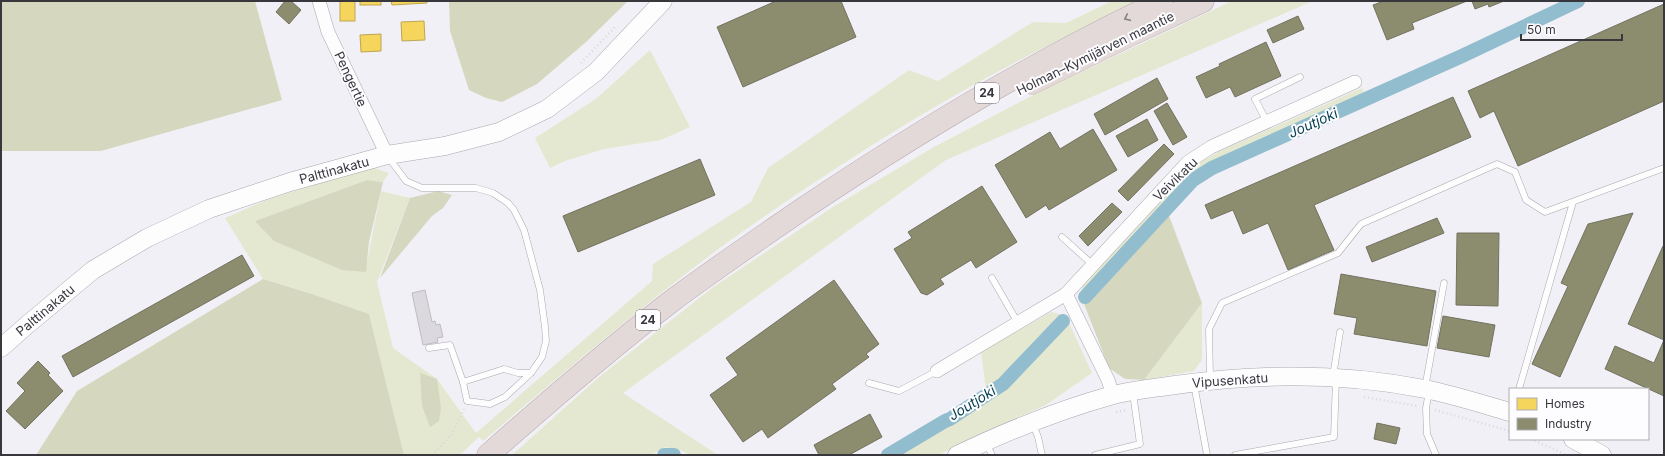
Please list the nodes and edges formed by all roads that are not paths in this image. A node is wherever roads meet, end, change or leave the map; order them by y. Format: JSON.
{"nodes":[{"id":1,"x":319,"y":1,"type":"edge"},
{"id":2,"x":663,"y":1,"type":"edge"},
{"id":3,"x":1162,"y":1,"type":"edge"},
{"id":4,"x":1203,"y":1,"type":"edge"},
{"id":5,"x":1300,"y":76,"type":"dead end"},
{"id":6,"x":1355,"y":82,"type":"dead end"},
{"id":7,"x":1267,"y":122,"type":"junction"},
{"id":8,"x":387,"y":155,"type":"junction"},
{"id":9,"x":1664,"y":168,"type":"edge"},
{"id":10,"x":819,"y":198,"type":"junction"},
{"id":11,"x":1573,"y":202,"type":"junction"},
{"id":12,"x":1062,"y":237,"type":"dead end"},
{"id":13,"x":1093,"y":265,"type":"junction"},
{"id":14,"x":992,"y":278,"type":"dead end"},
{"id":15,"x":1444,"y":283,"type":"dead end"},
{"id":16,"x":1066,"y":294,"type":"junction"},
{"id":17,"x":1018,"y":323,"type":"junction"},
{"id":18,"x":1340,"y":332,"type":"dead end"},
{"id":19,"x":1,"y":348,"type":"edge"},
{"id":20,"x":429,"y":348,"type":"dead end"},
{"id":21,"x":937,"y":370,"type":"joint"},
{"id":22,"x":531,"y":373,"type":"junction"},
{"id":23,"x":1202,"y":381,"type":"junction"},
{"id":24,"x":463,"y":382,"type":"junction"},
{"id":25,"x":1335,"y":383,"type":"junction"},
{"id":26,"x":869,"y":384,"type":"dead end"},
{"id":27,"x":1519,"y":388,"type":"edge"},
{"id":28,"x":1133,"y":391,"type":"junction"},
{"id":29,"x":1113,"y":395,"type":"junction"},
{"id":30,"x":1427,"y":396,"type":"junction"},
{"id":31,"x":1509,"y":412,"type":"edge"},
{"id":32,"x":1032,"y":422,"type":"junction"},
{"id":33,"x":1575,"y":440,"type":"edge"},
{"id":34,"x":989,"y":448,"type":"edge"},
{"id":35,"x":1597,"y":454,"type":"edge"},
{"id":36,"x":488,"y":455,"type":"edge"},
{"id":37,"x":958,"y":455,"type":"edge"},
{"id":38,"x":1042,"y":455,"type":"edge"},
{"id":39,"x":1095,"y":455,"type":"edge"},
{"id":40,"x":1207,"y":455,"type":"edge"},
{"id":41,"x":1235,"y":455,"type":"edge"},
{"id":42,"x":1436,"y":455,"type":"edge"}],
"edges":[{"from":1,"to":8,"type":"street","name":"Pengertie"},
{"from":2,"to":8,"type":"street","name":"Palttinakatu"},
{"from":3,"to":10,"type":"highway","name":"Holman–Kymijärven maantie","number":"24","one_way":true},
{"from":4,"to":10,"type":"highway","name":"Holman–Kymijärven maantie","number":"24"},
{"from":5,"to":7,"type":"lane"},
{"from":6,"to":7,"type":"street","name":"Veivikatu"},
{"from":7,"to":13,"type":"street","name":"Veivikatu"},
{"from":8,"to":19,"type":"street","name":"Palttinakatu"},
{"from":8,"to":22,"type":"lane"},
{"from":9,"to":11,"type":"lane"},
{"from":10,"to":36,"type":"highway","name":"Holman–Kymijärven maantie","number":"24"},
{"from":11,"to":23,"type":"lane"},
{"from":11,"to":27,"type":"lane"},
{"from":12,"to":13,"type":"lane"},
{"from":13,"to":16,"type":"street","name":"Veivikatu"},
{"from":14,"to":17,"type":"lane"},
{"from":15,"to":30,"type":"lane"},
{"from":16,"to":17,"type":"street","name":"Veivikatu"},
{"from":16,"to":29,"type":"street"},
{"from":17,"to":21,"type":"street","name":"Veivikatu"},
{"from":18,"to":25,"type":"lane"},
{"from":20,"to":24,"type":"lane"},
{"from":21,"to":26,"type":"lane"},
{"from":22,"to":24,"type":"lane"},
{"from":22,"to":24,"type":"lane"},
{"from":23,"to":25,"type":"street","name":"Vipusenkatu"},
{"from":23,"to":28,"type":"street","name":"Vipusenkatu"},
{"from":23,"to":40,"type":"lane"},
{"from":25,"to":30,"type":"street","name":"Vipusenkatu"},
{"from":25,"to":41,"type":"lane"},
{"from":28,"to":29,"type":"street","name":"Vipusenkatu"},
{"from":28,"to":39,"type":"lane"},
{"from":29,"to":32,"type":"street","name":"Vipusenkatu"},
{"from":30,"to":31,"type":"street","name":"Vipusenkatu"},
{"from":30,"to":42,"type":"lane"},
{"from":32,"to":34,"type":"street","name":"Vipusenkatu"},
{"from":32,"to":38,"type":"lane"},
{"from":33,"to":35,"type":"street"},
{"from":34,"to":37,"type":"street","name":"Vipusenkatu"}]}
